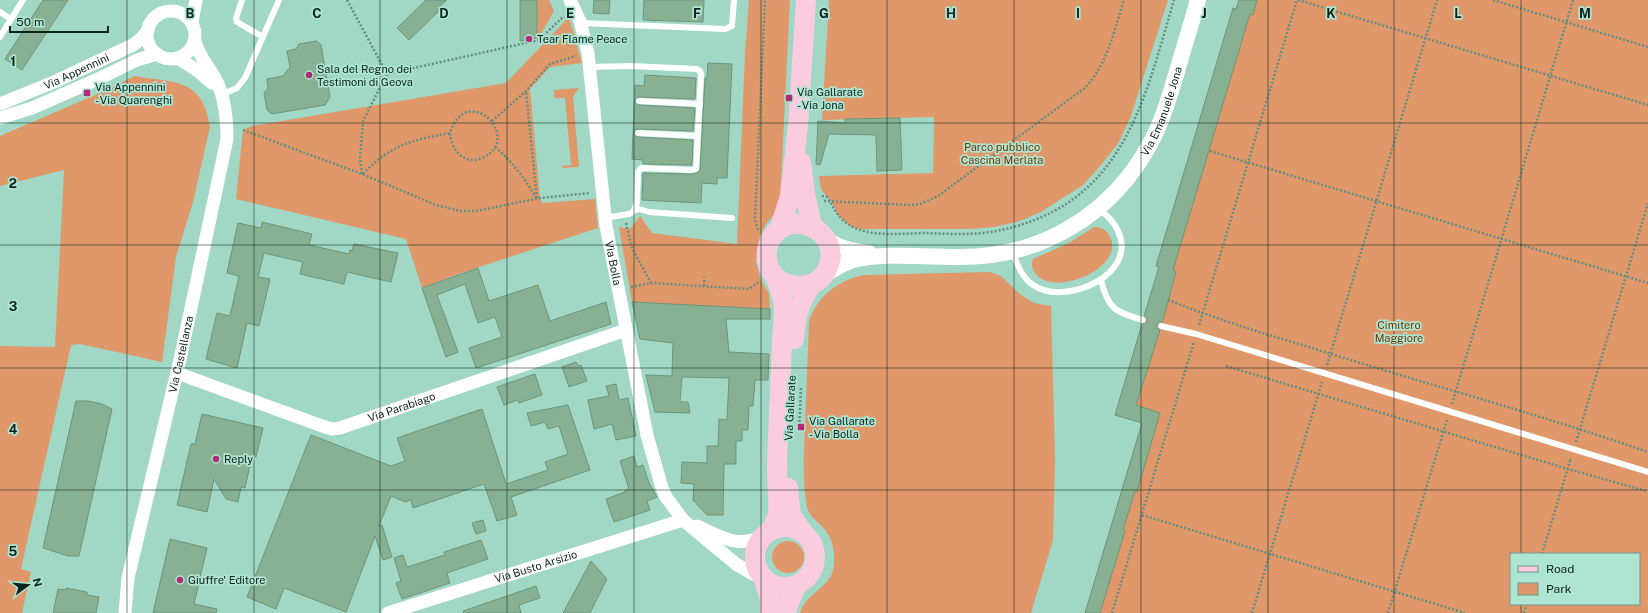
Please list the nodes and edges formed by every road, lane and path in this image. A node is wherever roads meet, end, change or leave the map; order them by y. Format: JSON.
{"nodes":[{"id":1,"x":23,"y":0,"type":"edge"},
{"id":2,"x":183,"y":0,"type":"edge"},
{"id":3,"x":196,"y":0,"type":"edge"},
{"id":4,"x":242,"y":0,"type":"edge"},
{"id":5,"x":279,"y":0,"type":"edge"},
{"id":6,"x":347,"y":0,"type":"edge"},
{"id":7,"x":570,"y":0,"type":"edge"},
{"id":8,"x":734,"y":0,"type":"edge"},
{"id":9,"x":765,"y":0,"type":"edge"},
{"id":10,"x":806,"y":0,"type":"edge"},
{"id":11,"x":1124,"y":0,"type":"edge"},
{"id":12,"x":1174,"y":0,"type":"edge"},
{"id":13,"x":1198,"y":0,"type":"edge"},
{"id":14,"x":1298,"y":0,"type":"edge"},
{"id":15,"x":1437,"y":0,"type":"edge"},
{"id":16,"x":1493,"y":0,"type":"edge"},
{"id":17,"x":1573,"y":0,"type":"edge"},
{"id":18,"x":169,"y":10,"type":"junction"},
{"id":19,"x":0,"y":12,"type":"edge"},
{"id":20,"x":564,"y":16,"type":"dead end"},
{"id":21,"x":11,"y":18,"type":"junction"},
{"id":22,"x":192,"y":22,"type":"junction"},
{"id":23,"x":1566,"y":22,"type":"junction"},
{"id":24,"x":581,"y":23,"type":"junction"},
{"id":25,"x":148,"y":30,"type":"junction"},
{"id":26,"x":0,"y":37,"type":"edge"},
{"id":27,"x":263,"y":37,"type":"junction"},
{"id":28,"x":1426,"y":38,"type":"junction"},
{"id":29,"x":195,"y":42,"type":"junction"},
{"id":30,"x":1648,"y":47,"type":"edge"},
{"id":31,"x":157,"y":54,"type":"junction"},
{"id":32,"x":577,"y":56,"type":"dead end"},
{"id":33,"x":178,"y":58,"type":"junction"},
{"id":34,"x":590,"y":67,"type":"junction"},
{"id":35,"x":387,"y":74,"type":"junction"},
{"id":36,"x":1550,"y":75,"type":"junction"},
{"id":37,"x":526,"y":91,"type":"junction"},
{"id":38,"x":221,"y":95,"type":"junction"},
{"id":39,"x":639,"y":101,"type":"dead end"},
{"id":40,"x":700,"y":104,"type":"junction"},
{"id":41,"x":1648,"y":105,"type":"edge"},
{"id":42,"x":2,"y":108,"type":"edge"},
{"id":43,"x":492,"y":121,"type":"junction"},
{"id":44,"x":798,"y":126,"type":"junction"},
{"id":45,"x":243,"y":130,"type":"dead end"},
{"id":46,"x":450,"y":133,"type":"junction"},
{"id":47,"x":638,"y":133,"type":"dead end"},
{"id":48,"x":698,"y":136,"type":"junction"},
{"id":49,"x":495,"y":147,"type":"junction"},
{"id":50,"x":1210,"y":151,"type":"dead end"},
{"id":51,"x":1248,"y":163,"type":"junction"},
{"id":52,"x":362,"y":174,"type":"junction"},
{"id":53,"x":590,"y":193,"type":"dead end"},
{"id":54,"x":816,"y":195,"type":"dead end"},
{"id":55,"x":537,"y":199,"type":"junction"},
{"id":56,"x":824,"y":202,"type":"dead end"},
{"id":57,"x":830,"y":202,"type":"junction"},
{"id":58,"x":1376,"y":202,"type":"junction"},
{"id":59,"x":1648,"y":203,"type":"edge"},
{"id":60,"x":1098,"y":208,"type":"junction"},
{"id":61,"x":635,"y":210,"type":"junction"},
{"id":62,"x":624,"y":215,"type":"junction"},
{"id":63,"x":605,"y":218,"type":"junction"},
{"id":64,"x":732,"y":218,"type":"dead end"},
{"id":65,"x":780,"y":228,"type":"junction"},
{"id":66,"x":818,"y":231,"type":"junction"},
{"id":67,"x":760,"y":236,"type":"dead end"},
{"id":68,"x":1501,"y":239,"type":"junction"},
{"id":69,"x":1012,"y":252,"type":"junction"},
{"id":70,"x":893,"y":256,"type":"junction"},
{"id":71,"x":704,"y":277,"type":"dead end"},
{"id":72,"x":1626,"y":277,"type":"junction"},
{"id":73,"x":769,"y":278,"type":"junction"},
{"id":74,"x":1101,"y":280,"type":"junction"},
{"id":75,"x":816,"y":281,"type":"junction"},
{"id":76,"x":651,"y":283,"type":"junction"},
{"id":77,"x":1648,"y":284,"type":"edge"},
{"id":78,"x":704,"y":286,"type":"junction"},
{"id":79,"x":627,"y":289,"type":"dead end"},
{"id":80,"x":1168,"y":300,"type":"dead end"},
{"id":81,"x":1202,"y":314,"type":"junction"},
{"id":82,"x":1143,"y":320,"type":"dead end"},
{"id":83,"x":1161,"y":326,"type":"dead end"},
{"id":84,"x":626,"y":330,"type":"junction"},
{"id":85,"x":1196,"y":334,"type":"junction"},
{"id":86,"x":1330,"y":354,"type":"junction"},
{"id":87,"x":1226,"y":366,"type":"dead end"},
{"id":88,"x":177,"y":373,"type":"junction"},
{"id":89,"x":1325,"y":373,"type":"junction"},
{"id":90,"x":801,"y":388,"type":"dead end"},
{"id":91,"x":1455,"y":392,"type":"junction"},
{"id":92,"x":1318,"y":394,"type":"junction"},
{"id":93,"x":1449,"y":411,"type":"junction"},
{"id":94,"x":1580,"y":428,"type":"junction"},
{"id":95,"x":799,"y":430,"type":"dead end"},
{"id":96,"x":1443,"y":431,"type":"junction"},
{"id":97,"x":1574,"y":448,"type":"junction"},
{"id":98,"x":1648,"y":452,"type":"edge"},
{"id":99,"x":1568,"y":469,"type":"junction"},
{"id":100,"x":1648,"y":472,"type":"edge"},
{"id":101,"x":1646,"y":491,"type":"dead end"},
{"id":102,"x":1142,"y":515,"type":"junction"},
{"id":103,"x":683,"y":520,"type":"junction"},
{"id":104,"x":767,"y":533,"type":"junction"},
{"id":105,"x":803,"y":533,"type":"junction"},
{"id":106,"x":1542,"y":553,"type":"edge"},
{"id":107,"x":1270,"y":554,"type":"junction"},
{"id":108,"x":762,"y":578,"type":"junction"},
{"id":109,"x":796,"y":586,"type":"junction"},
{"id":110,"x":1395,"y":592,"type":"junction"},
{"id":111,"x":125,"y":613,"type":"edge"},
{"id":112,"x":388,"y":613,"type":"edge"},
{"id":113,"x":770,"y":613,"type":"edge"},
{"id":114,"x":785,"y":613,"type":"edge"},
{"id":115,"x":1112,"y":613,"type":"edge"},
{"id":116,"x":1252,"y":613,"type":"edge"},
{"id":117,"x":1388,"y":613,"type":"edge"},
{"id":118,"x":1465,"y":613,"type":"edge"}],
"edges":[{"from":1,"to":21,"type":"lane"},
{"from":2,"to":18,"type":"street","name":"Via Appennini"},
{"from":3,"to":22,"type":"street"},
{"from":4,"to":27,"type":"lane"},
{"from":5,"to":27,"type":"lane"},
{"from":6,"to":35,"type":"path"},
{"from":7,"to":24,"type":"street","name":"Via Bolla"},
{"from":8,"to":24,"type":"lane"},
{"from":9,"to":67,"type":"path"},
{"from":10,"to":44,"type":"main road","name":"Via Gallarate"},
{"from":11,"to":57,"type":"path"},
{"from":12,"to":57,"type":"path"},
{"from":13,"to":60,"type":"street","name":"Via Emanuele Jona"},
{"from":14,"to":28,"type":"path"},
{"from":14,"to":51,"type":"path"},
{"from":15,"to":28,"type":"path"},
{"from":16,"to":23,"type":"path"},
{"from":17,"to":23,"type":"path"},
{"from":18,"to":22,"type":"street"},
{"from":18,"to":25,"type":"street","name":"Via Appennini"},
{"from":19,"to":21,"type":"lane"},
{"from":20,"to":35,"type":"path"},
{"from":21,"to":26,"type":"lane"},
{"from":22,"to":29,"type":"street","name":"Via Castellanza"},
{"from":23,"to":30,"type":"path"},
{"from":23,"to":36,"type":"path"},
{"from":24,"to":34,"type":"street","name":"Via Bolla"},
{"from":25,"to":31,"type":"street"},
{"from":25,"to":42,"type":"street","name":"Via Appennini"},
{"from":27,"to":38,"type":"lane"},
{"from":28,"to":36,"type":"path"},
{"from":28,"to":58,"type":"path"},
{"from":29,"to":33,"type":"street"},
{"from":29,"to":38,"type":"street","name":"Via Castellanza"},
{"from":31,"to":33,"type":"street","name":"Via Castellanza"},
{"from":31,"to":42,"type":"street","name":"Via Appennini"},
{"from":32,"to":37,"type":"path"},
{"from":33,"to":38,"type":"street","name":"Via Castellanza"},
{"from":34,"to":40,"type":"lane"},
{"from":34,"to":63,"type":"street","name":"Via Bolla"},
{"from":35,"to":52,"type":"path"},
{"from":36,"to":41,"type":"path"},
{"from":36,"to":68,"type":"path"},
{"from":37,"to":43,"type":"path"},
{"from":37,"to":55,"type":"path"},
{"from":38,"to":88,"type":"street","name":"Via Castellanza"},
{"from":39,"to":40,"type":"lane"},
{"from":40,"to":48,"type":"lane"},
{"from":43,"to":46,"type":"path"},
{"from":43,"to":49,"type":"path"},
{"from":44,"to":65,"type":"main road","name":"Via Gallarate"},
{"from":44,"to":66,"type":"main road","name":"Via Gallarate"},
{"from":45,"to":52,"type":"path"},
{"from":46,"to":49,"type":"path"},
{"from":46,"to":52,"type":"path"},
{"from":47,"to":48,"type":"lane"},
{"from":48,"to":61,"type":"lane"},
{"from":49,"to":55,"type":"path"},
{"from":50,"to":51,"type":"path"},
{"from":51,"to":58,"type":"path"},
{"from":51,"to":81,"type":"path"},
{"from":52,"to":55,"type":"path"},
{"from":53,"to":55,"type":"path"},
{"from":54,"to":57,"type":"path"},
{"from":56,"to":57,"type":"path"},
{"from":58,"to":68,"type":"path"},
{"from":58,"to":86,"type":"path"},
{"from":59,"to":72,"type":"path"},
{"from":60,"to":69,"type":"street","name":"Via Emanuele Jona"},
{"from":60,"to":74,"type":"lane"},
{"from":61,"to":62,"type":"lane"},
{"from":61,"to":64,"type":"lane"},
{"from":62,"to":63,"type":"lane"},
{"from":62,"to":76,"type":"path"},
{"from":63,"to":84,"type":"street","name":"Via Bolla"},
{"from":65,"to":66,"type":"main road"},
{"from":65,"to":73,"type":"main road","name":"Via Gallarate"},
{"from":66,"to":70,"type":"street","name":"Via Emanuele Jona"},
{"from":66,"to":75,"type":"main road","name":"Via Gallarate"},
{"from":68,"to":72,"type":"path"},
{"from":68,"to":91,"type":"path"},
{"from":69,"to":70,"type":"street","name":"Via Emanuele Jona"},
{"from":69,"to":74,"type":"lane"},
{"from":70,"to":75,"type":"street","name":"Via Emanuele Jona"},
{"from":71,"to":78,"type":"path"},
{"from":72,"to":77,"type":"path"},
{"from":72,"to":94,"type":"path"},
{"from":73,"to":75,"type":"main road"},
{"from":73,"to":78,"type":"path"},
{"from":73,"to":104,"type":"main road","name":"Via Gallarate"},
{"from":74,"to":82,"type":"lane"},
{"from":75,"to":105,"type":"main road","name":"Via Gallarate"},
{"from":76,"to":78,"type":"path"},
{"from":76,"to":79,"type":"path"},
{"from":80,"to":81,"type":"path"},
{"from":81,"to":85,"type":"path"},
{"from":81,"to":86,"type":"path"},
{"from":83,"to":85,"type":"lane"},
{"from":84,"to":88,"type":"street","name":"Via Parabiago"},
{"from":84,"to":103,"type":"street","name":"Via Bolla"},
{"from":85,"to":89,"type":"lane"},
{"from":85,"to":102,"type":"path"},
{"from":86,"to":89,"type":"path"},
{"from":86,"to":91,"type":"path"},
{"from":87,"to":92,"type":"path"},
{"from":88,"to":111,"type":"street","name":"Via Castellanza"},
{"from":89,"to":92,"type":"path"},
{"from":89,"to":93,"type":"lane"},
{"from":90,"to":95,"type":"path"},
{"from":91,"to":93,"type":"path"},
{"from":91,"to":94,"type":"path"},
{"from":92,"to":96,"type":"path"},
{"from":92,"to":107,"type":"path"},
{"from":93,"to":96,"type":"path"},
{"from":93,"to":97,"type":"lane"},
{"from":94,"to":97,"type":"path"},
{"from":94,"to":98,"type":"path"},
{"from":96,"to":99,"type":"path"},
{"from":96,"to":110,"type":"path"},
{"from":97,"to":99,"type":"path"},
{"from":97,"to":100,"type":"lane"},
{"from":99,"to":101,"type":"path"},
{"from":99,"to":106,"type":"path"},
{"from":102,"to":107,"type":"path"},
{"from":102,"to":115,"type":"path"},
{"from":103,"to":104,"type":"street","name":"Via Bolla"},
{"from":103,"to":108,"type":"street","name":"Via Bolla"},
{"from":103,"to":112,"type":"street","name":"Via Busto Arsizio"},
{"from":104,"to":105,"type":"main road"},
{"from":104,"to":108,"type":"main road","name":"Via Gallarate"},
{"from":105,"to":109,"type":"main road","name":"Via Gallarate"},
{"from":107,"to":110,"type":"path"},
{"from":107,"to":116,"type":"path"},
{"from":108,"to":109,"type":"main road"},
{"from":108,"to":113,"type":"main road","name":"Via Gallarate"},
{"from":109,"to":114,"type":"main road","name":"Via Gallarate"},
{"from":110,"to":117,"type":"path"},
{"from":110,"to":118,"type":"path"}]}
